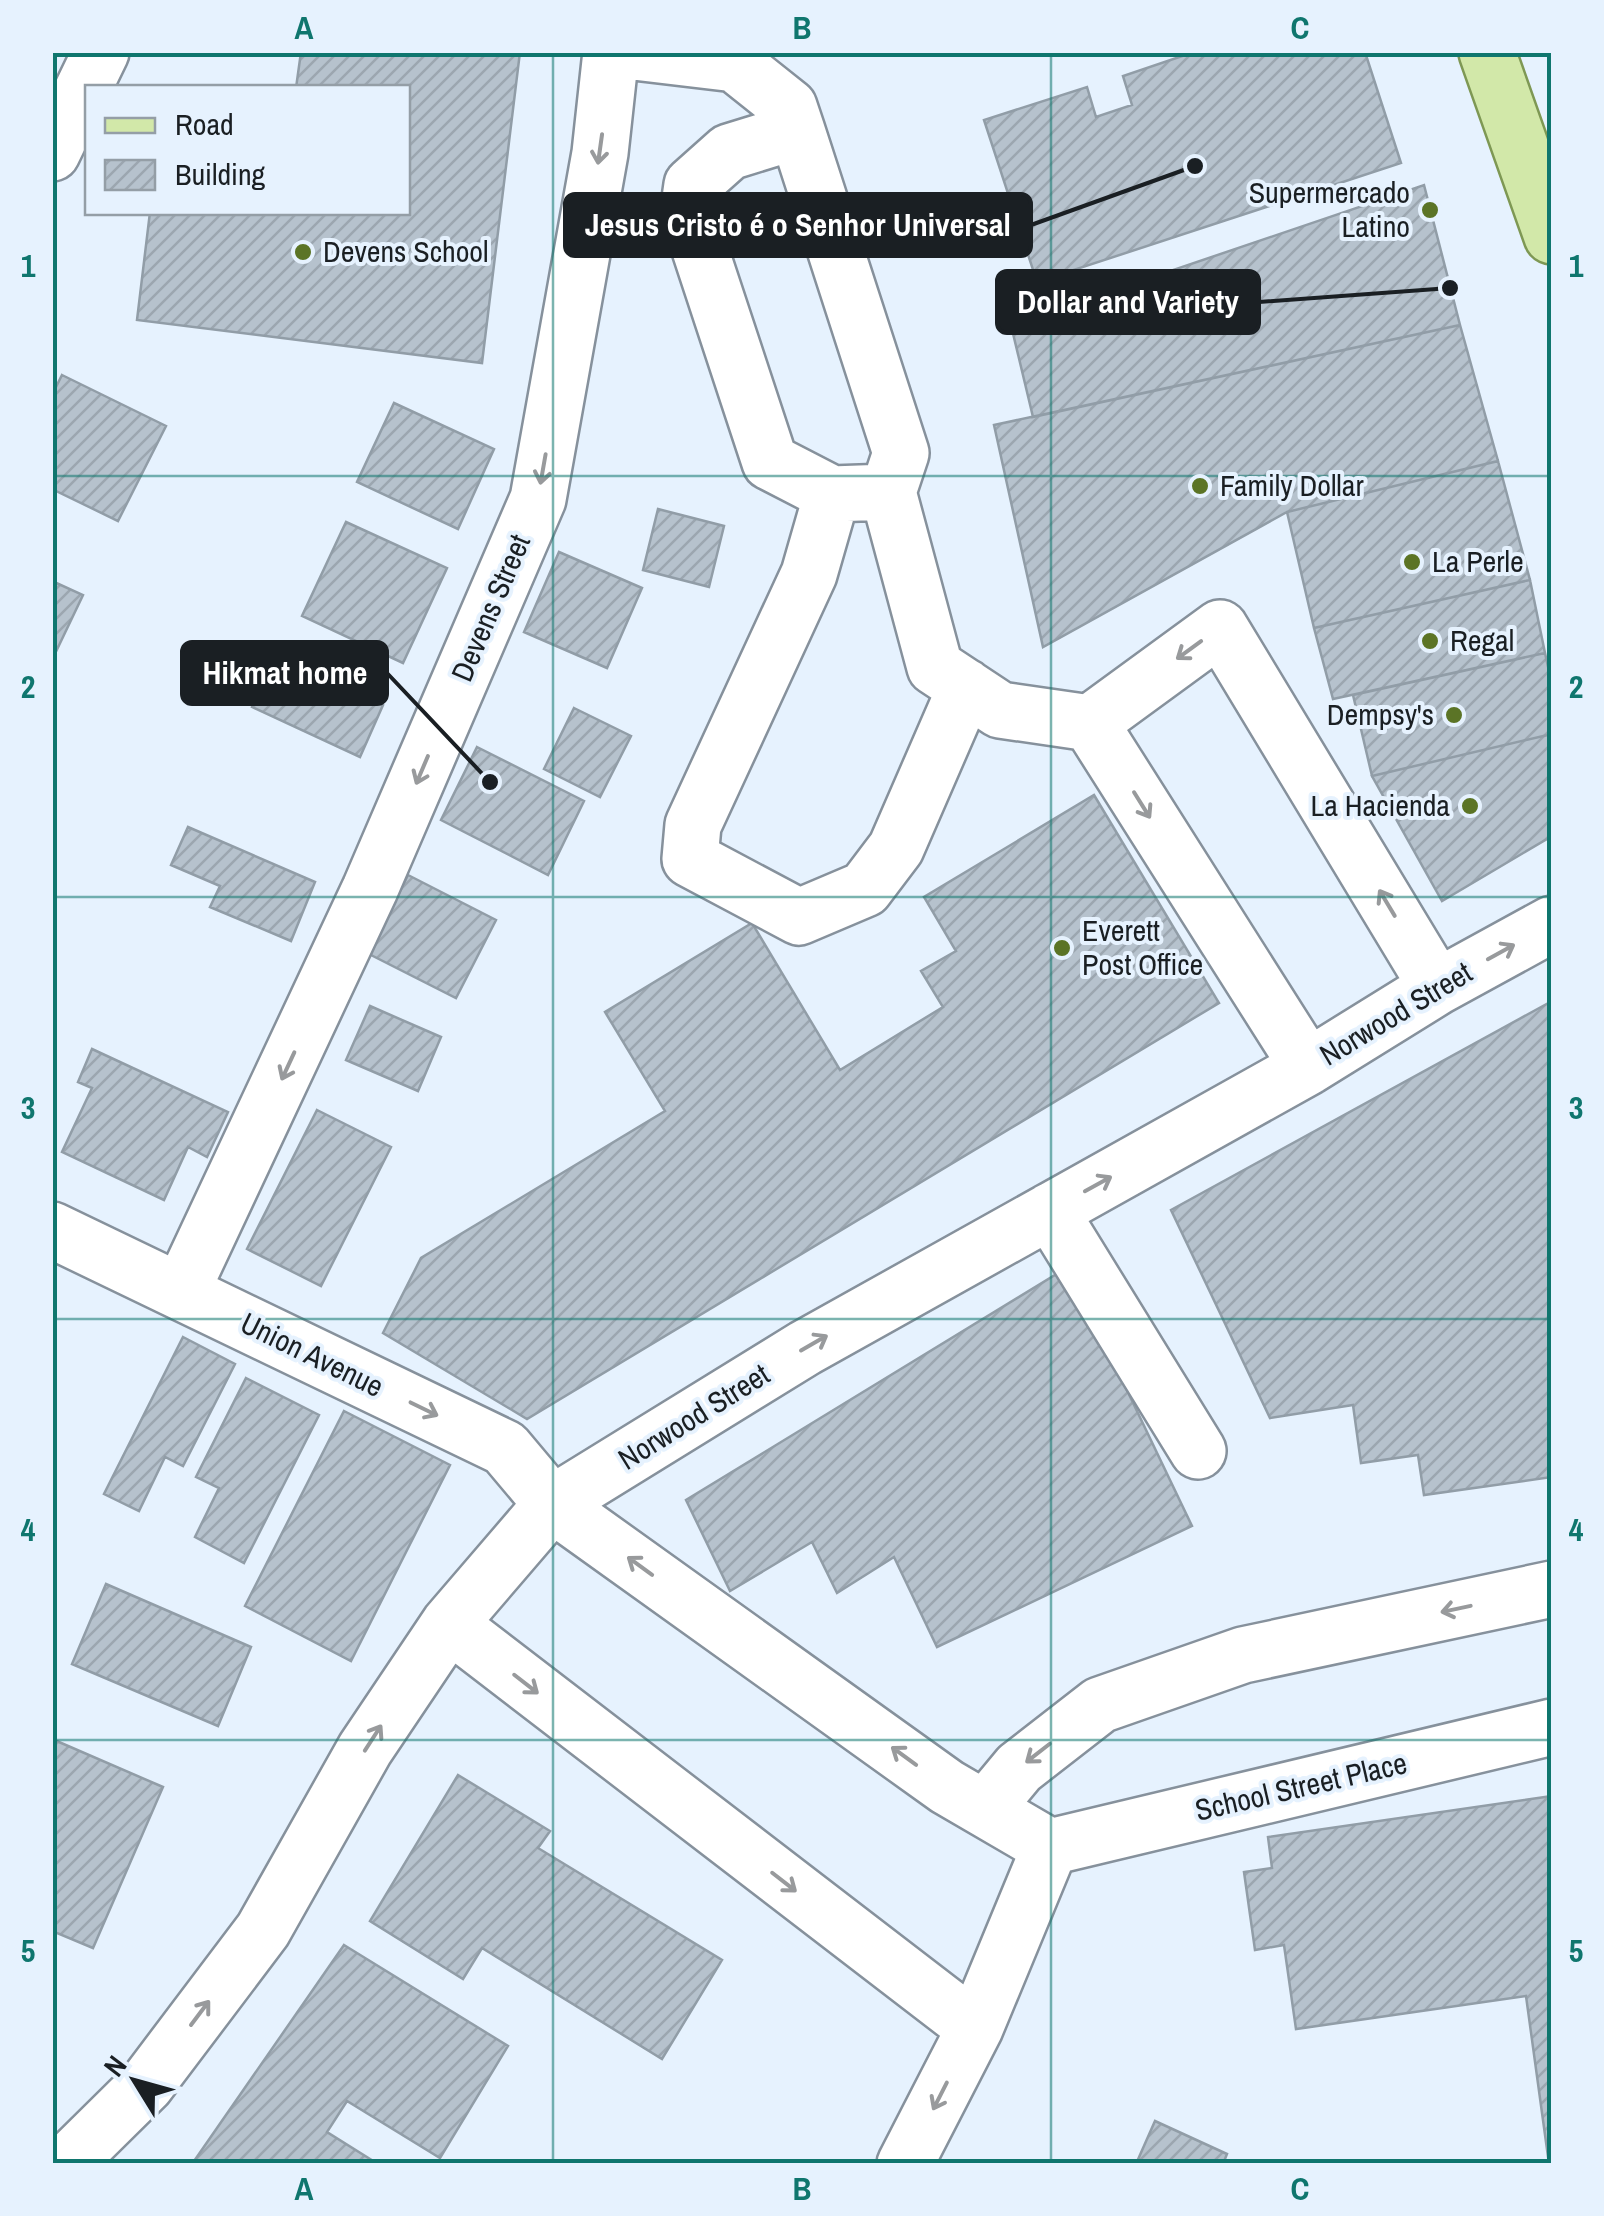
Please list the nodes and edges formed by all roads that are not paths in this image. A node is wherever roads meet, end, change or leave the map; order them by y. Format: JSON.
{"nodes":[{"id":1,"x":101,"y":52,"type":"edge"},
{"id":2,"x":611,"y":52,"type":"edge"},
{"id":3,"x":634,"y":52,"type":"edge"},
{"id":4,"x":1487,"y":52,"type":"edge"},
{"id":5,"x":735,"y":58,"type":"edge"},
{"id":6,"x":797,"y":131,"type":"junction"},
{"id":7,"x":52,"y":153,"type":"edge"},
{"id":8,"x":1552,"y":236,"type":"edge"},
{"id":9,"x":888,"y":492,"type":"junction"},
{"id":10,"x":832,"y":494,"type":"junction"},
{"id":11,"x":966,"y":687,"type":"junction"},
{"id":12,"x":1090,"y":723,"type":"junction"},
{"id":13,"x":1552,"y":924,"type":"edge"},
{"id":14,"x":1437,"y":987,"type":"junction"},
{"id":15,"x":1308,"y":1067,"type":"junction"},
{"id":16,"x":1050,"y":1211,"type":"junction"},
{"id":17,"x":52,"y":1230,"type":"edge"},
{"id":18,"x":181,"y":1292,"type":"junction"},
{"id":19,"x":1198,"y":1451,"type":"dead end"},
{"id":20,"x":552,"y":1504,"type":"junction"},
{"id":21,"x":1552,"y":1589,"type":"edge"},
{"id":22,"x":449,"y":1624,"type":"junction"},
{"id":23,"x":1552,"y":1727,"type":"edge"},
{"id":24,"x":985,"y":1809,"type":"junction"},
{"id":25,"x":1050,"y":1847,"type":"junction"},
{"id":26,"x":975,"y":2028,"type":"junction"},
{"id":27,"x":66,"y":2164,"type":"edge"},
{"id":28,"x":904,"y":2164,"type":"edge"}],
"edges":[{"from":1,"to":7,"type":"street"},
{"from":2,"to":18,"type":"street","name":"Devens Street","one_way":true},
{"from":3,"to":5,"type":"street"},
{"from":4,"to":8,"type":"main road"},
{"from":5,"to":6,"type":"street"},
{"from":6,"to":9,"type":"street"},
{"from":6,"to":10,"type":"street"},
{"from":9,"to":10,"type":"street"},
{"from":9,"to":11,"type":"street"},
{"from":10,"to":11,"type":"street"},
{"from":11,"to":12,"type":"street"},
{"from":14,"to":12,"type":"street","one_way":true},
{"from":12,"to":15,"type":"street","one_way":true},
{"from":14,"to":13,"type":"street","name":"Norwood Street","one_way":true},
{"from":14,"to":15,"type":"street","name":"Norwood Street"},
{"from":16,"to":15,"type":"street","name":"Norwood Street","one_way":true},
{"from":16,"to":19,"type":"street"},
{"from":20,"to":16,"type":"street","name":"Norwood Street","one_way":true},
{"from":17,"to":18,"type":"street","name":"Union Avenue"},
{"from":18,"to":20,"type":"street","name":"Union Avenue","one_way":true},
{"from":20,"to":22,"type":"street","name":"Norwood Street"},
{"from":24,"to":20,"type":"street","name":"Union Avenue","one_way":true},
{"from":21,"to":24,"type":"street","one_way":true},
{"from":22,"to":26,"type":"street","one_way":true},
{"from":27,"to":22,"type":"street","name":"Norwood Street","one_way":true},
{"from":23,"to":25,"type":"street","name":"School Street Place"},
{"from":24,"to":25,"type":"street","name":"Union Avenue"},
{"from":25,"to":26,"type":"street"},
{"from":26,"to":28,"type":"street","one_way":true}]}
